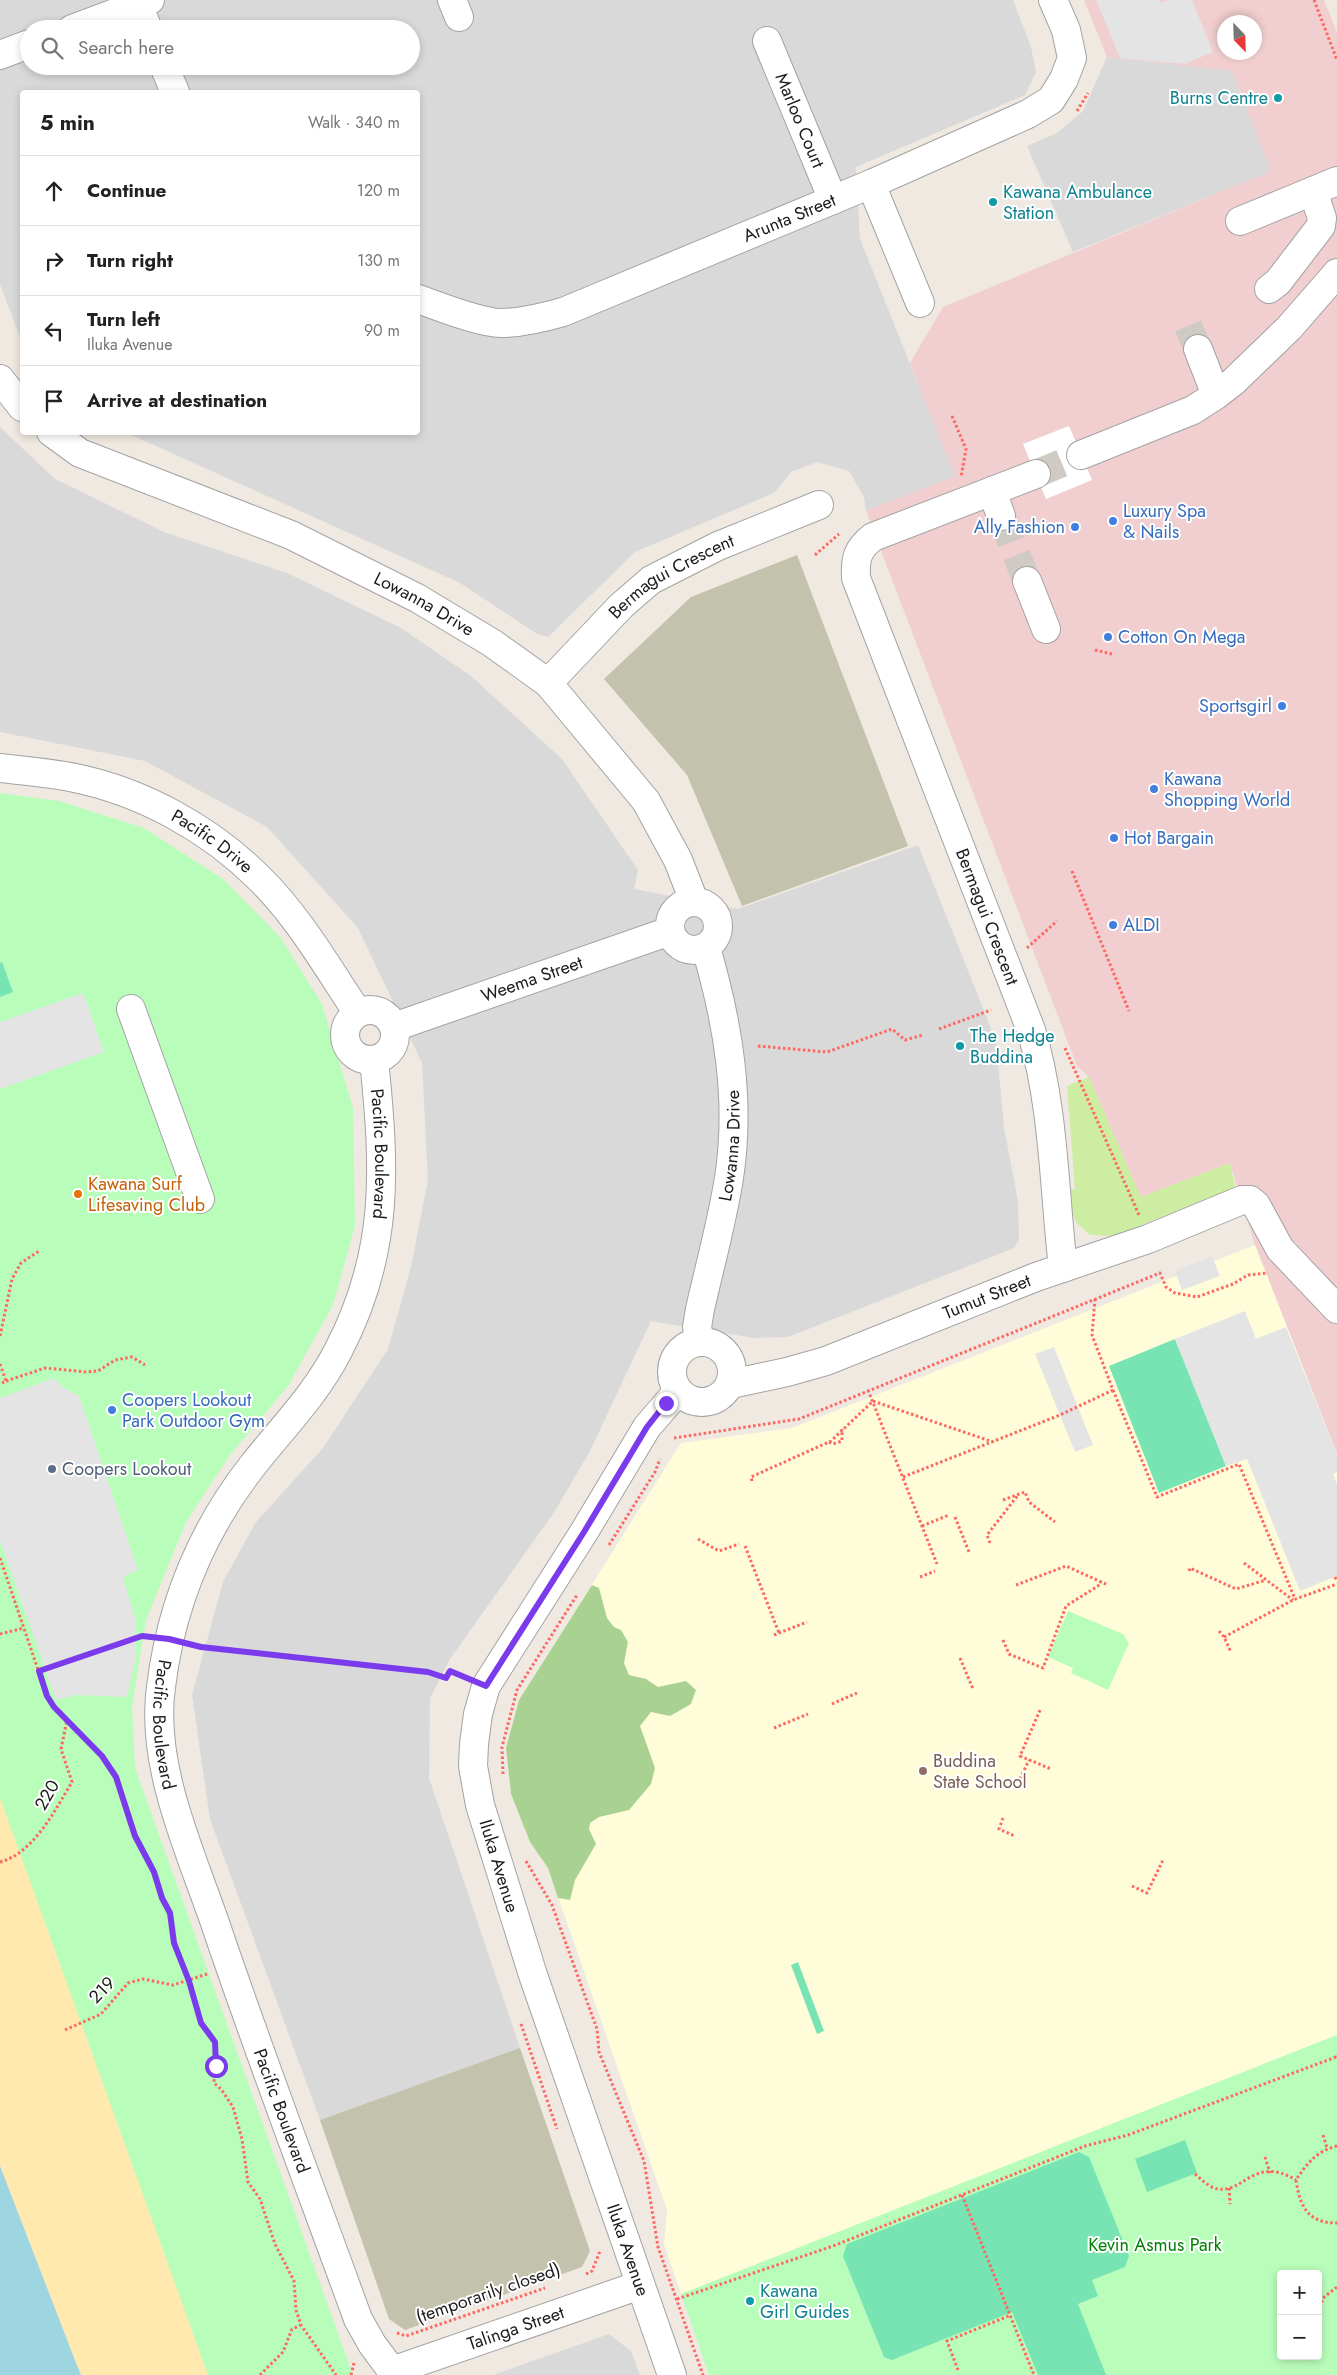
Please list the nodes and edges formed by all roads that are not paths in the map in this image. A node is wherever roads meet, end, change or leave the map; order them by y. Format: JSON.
{"nodes":[{"id":1,"x":1053,"y":0,"type":"edge"},
{"id":2,"x":145,"y":11,"type":"edge"},
{"id":3,"x":108,"y":20,"type":"edge"},
{"id":4,"x":767,"y":41,"type":"dead end"},
{"id":5,"x":20,"y":47,"type":"edge"},
{"id":6,"x":0,"y":55,"type":"edge"},
{"id":7,"x":168,"y":75,"type":"edge"},
{"id":8,"x":174,"y":90,"type":"edge"},
{"id":9,"x":871,"y":184,"type":"junction"},
{"id":10,"x":1323,"y":192,"type":"edge"},
{"id":11,"x":833,"y":200,"type":"junction"},
{"id":12,"x":1240,"y":221,"type":"dead end"},
{"id":13,"x":1337,"y":273,"type":"edge"},
{"id":14,"x":1268,"y":289,"type":"dead end"},
{"id":15,"x":420,"y":300,"type":"edge"},
{"id":16,"x":920,"y":303,"type":"dead end"},
{"id":17,"x":1198,"y":349,"type":"tunnel mouth"},
{"id":18,"x":0,"y":379,"type":"edge"},
{"id":19,"x":1216,"y":395,"type":"junction"},
{"id":20,"x":20,"y":404,"type":"edge"},
{"id":21,"x":55,"y":435,"type":"edge"},
{"id":22,"x":1081,"y":455,"type":"tunnel mouth"},
{"id":23,"x":1036,"y":474,"type":"tunnel mouth"},
{"id":24,"x":819,"y":505,"type":"dead end"},
{"id":25,"x":1027,"y":581,"type":"tunnel mouth"},
{"id":26,"x":1046,"y":629,"type":"dead end"},
{"id":27,"x":548,"y":683,"type":"junction"},
{"id":28,"x":0,"y":768,"type":"edge"},
{"id":29,"x":694,"y":902,"type":"junction"},
{"id":30,"x":670,"y":931,"type":"junction"},
{"id":31,"x":706,"y":948,"type":"junction"},
{"id":32,"x":132,"y":1009,"type":"dead end"},
{"id":33,"x":358,"y":1013,"type":"junction"},
{"id":34,"x":394,"y":1027,"type":"junction"},
{"id":35,"x":374,"y":1060,"type":"junction"},
{"id":36,"x":200,"y":1199,"type":"dead end"},
{"id":37,"x":1063,"y":1268,"type":"junction"},
{"id":38,"x":1337,"y":1309,"type":"edge"},
{"id":39,"x":700,"y":1342,"type":"junction"},
{"id":40,"x":731,"y":1384,"type":"junction"},
{"id":41,"x":678,"y":1391,"type":"junction"},
{"id":42,"x":640,"y":2285,"type":"junction"},
{"id":43,"x":392,"y":2373,"type":"edge"},
{"id":44,"x":672,"y":2375,"type":"edge"}],
"edges":[{"from":1,"to":9,"type":"street","name":"Arunta Street"},
{"from":2,"to":3,"type":"street"},
{"from":4,"to":11,"type":"street","name":"Marloo Court"},
{"from":5,"to":6,"type":"street"},
{"from":7,"to":8,"type":"street"},
{"from":9,"to":11,"type":"street","name":"Arunta Street"},
{"from":9,"to":16,"type":"street"},
{"from":10,"to":12,"type":"street"},
{"from":10,"to":14,"type":"street"},
{"from":11,"to":15,"type":"street","name":"Arunta Street"},
{"from":13,"to":19,"type":"street"},
{"from":17,"to":19,"type":"street"},
{"from":18,"to":20,"type":"street"},
{"from":19,"to":22,"type":"street"},
{"from":21,"to":27,"type":"street","name":"Lowanna Drive"},
{"from":23,"to":37,"type":"street","name":"Bermagui Crescent"},
{"from":24,"to":27,"type":"street","name":"Bermagui Crescent"},
{"from":25,"to":26,"type":"street"},
{"from":27,"to":29,"type":"street","name":"Lowanna Drive"},
{"from":28,"to":33,"type":"street","name":"Pacific Drive"},
{"from":29,"to":30,"type":"street"},
{"from":29,"to":31,"type":"street"},
{"from":30,"to":31,"type":"street"},
{"from":30,"to":34,"type":"street","name":"Weema Street"},
{"from":31,"to":39,"type":"street","name":"Lowanna Drive"},
{"from":32,"to":36,"type":"street"},
{"from":33,"to":34,"type":"street"},
{"from":33,"to":35,"type":"street"},
{"from":34,"to":35,"type":"street"},
{"from":35,"to":43,"type":"street","name":"Pacific Boulevard"},
{"from":37,"to":38,"type":"street","name":"Tumut Street"},
{"from":37,"to":40,"type":"street","name":"Tumut Street"},
{"from":39,"to":40,"type":"street"},
{"from":39,"to":41,"type":"street"},
{"from":40,"to":41,"type":"street"},
{"from":41,"to":42,"type":"street","name":"Iluka Avenue"},
{"from":42,"to":43,"type":"street","name":"Talinga Street"},
{"from":42,"to":44,"type":"street","name":"Iluka Avenue"}]}
